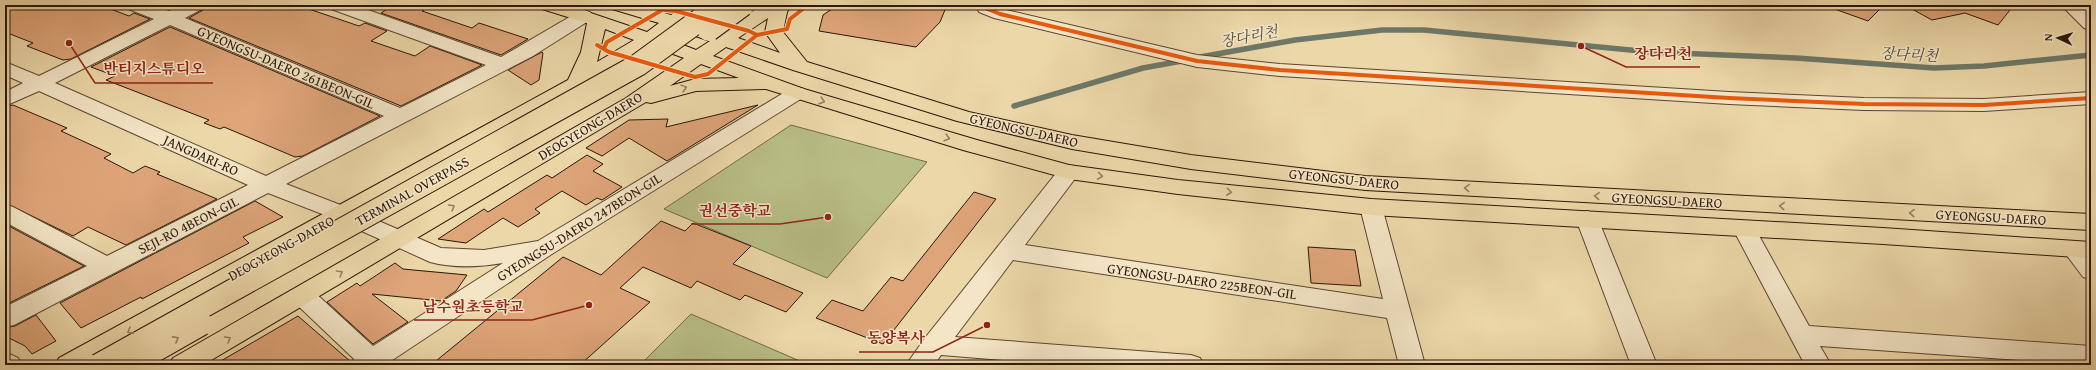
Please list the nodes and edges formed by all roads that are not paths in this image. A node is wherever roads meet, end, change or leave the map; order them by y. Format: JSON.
{"nodes":[{"id":1,"x":134,"y":5,"type":"edge"},
{"id":2,"x":196,"y":5,"type":"edge"},
{"id":3,"x":337,"y":5,"type":"edge"},
{"id":4,"x":548,"y":5,"type":"edge"},
{"id":5,"x":656,"y":5,"type":"edge"},
{"id":6,"x":697,"y":5,"type":"edge"},
{"id":7,"x":720,"y":5,"type":"edge"},
{"id":8,"x":743,"y":5,"type":"edge"},
{"id":9,"x":774,"y":5,"type":"edge"},
{"id":10,"x":783,"y":5,"type":"edge"},
{"id":11,"x":985,"y":5,"type":"edge"},
{"id":12,"x":2070,"y":5,"type":"edge"},
{"id":13,"x":624,"y":7,"type":"edge"},
{"id":14,"x":170,"y":18,"type":"junction"},
{"id":15,"x":590,"y":18,"type":"junction"},
{"id":16,"x":674,"y":22,"type":"junction"},
{"id":17,"x":2091,"y":24,"type":"edge"},
{"id":18,"x":650,"y":38,"type":"junction"},
{"id":19,"x":725,"y":40,"type":"junction"},
{"id":20,"x":701,"y":56,"type":"junction"},
{"id":21,"x":502,"y":64,"type":"junction"},
{"id":22,"x":800,"y":66,"type":"junction"},
{"id":23,"x":5,"y":68,"type":"edge"},
{"id":24,"x":38,"y":83,"type":"junction"},
{"id":25,"x":772,"y":84,"type":"junction"},
{"id":26,"x":573,"y":85,"type":"junction"},
{"id":27,"x":797,"y":93,"type":"junction"},
{"id":28,"x":2091,"y":98,"type":"edge"},
{"id":29,"x":5,"y":100,"type":"edge"},
{"id":30,"x":633,"y":102,"type":"junction"},
{"id":31,"x":401,"y":116,"type":"junction"},
{"id":32,"x":1068,"y":172,"type":"junction"},
{"id":33,"x":268,"y":185,"type":"junction"},
{"id":34,"x":1371,"y":207,"type":"junction"},
{"id":35,"x":5,"y":212,"type":"edge"},
{"id":36,"x":343,"y":214,"type":"junction"},
{"id":37,"x":1587,"y":219,"type":"junction"},
{"id":38,"x":2091,"y":222,"type":"edge"},
{"id":39,"x":1744,"y":229,"type":"junction"},
{"id":40,"x":399,"y":238,"type":"junction"},
{"id":41,"x":544,"y":248,"type":"junction"},
{"id":42,"x":2083,"y":250,"type":"edge"},
{"id":43,"x":1006,"y":251,"type":"junction"},
{"id":44,"x":108,"y":266,"type":"junction"},
{"id":45,"x":2091,"y":271,"type":"edge"},
{"id":46,"x":303,"y":296,"type":"junction"},
{"id":47,"x":1397,"y":310,"type":"junction"},
{"id":48,"x":5,"y":318,"type":"edge"},
{"id":49,"x":1802,"y":335,"type":"junction"},
{"id":50,"x":934,"y":345,"type":"junction"},
{"id":51,"x":2091,"y":356,"type":"edge"},
{"id":52,"x":5,"y":362,"type":"edge"},
{"id":53,"x":372,"y":363,"type":"edge"},
{"id":54,"x":9,"y":365,"type":"edge"},
{"id":55,"x":68,"y":365,"type":"edge"},
{"id":56,"x":98,"y":365,"type":"edge"},
{"id":57,"x":130,"y":365,"type":"edge"},
{"id":58,"x":182,"y":365,"type":"edge"},
{"id":59,"x":919,"y":365,"type":"edge"},
{"id":60,"x":1191,"y":365,"type":"edge"},
{"id":61,"x":1412,"y":365,"type":"edge"},
{"id":62,"x":1644,"y":365,"type":"edge"},
{"id":63,"x":1818,"y":365,"type":"edge"}],
"edges":[{"from":1,"to":14,"type":"street","name":"GYEONGSU-DAERO 261BEON-GIL"},
{"from":2,"to":14,"type":"street"},
{"from":3,"to":21,"type":"street"},
{"from":4,"to":15,"type":"main road","name":"GYEONGSU-DAERO"},
{"from":5,"to":13,"type":"main road"},
{"from":6,"to":16,"type":"main road","name":"DEOGYEONG-DAERO"},
{"from":7,"to":56,"type":"main road","name":"TERMINAL OVERPASS","bridge":true},
{"from":57,"to":8,"type":"main road","name":"TERMINAL OVERPASS","one_way":true,"bridge":true},
{"from":9,"to":19,"type":"main road","name":"DEOGYEONG-DAERO"},
{"from":10,"to":22,"type":"main road"},
{"from":11,"to":28,"type":"street"},
{"from":12,"to":17,"type":"street"},
{"from":13,"to":16,"type":"main road","name":"GYEONGSU-DAERO"},
{"from":14,"to":24,"type":"street"},
{"from":14,"to":31,"type":"street","name":"GYEONGSU-DAERO 261BEON-GIL"},
{"from":15,"to":18,"type":"main road","name":"GYEONGSU-DAERO"},
{"from":15,"to":21,"type":"street","name":"GYEONGSU-DAERO 261BEON-GIL"},
{"from":15,"to":26,"type":"main road"},
{"from":16,"to":18,"type":"main road","name":"DEOGYEONG-DAERO"},
{"from":16,"to":19,"type":"main road","name":"GYEONGSU-DAERO"},
{"from":18,"to":20,"type":"main road","name":"GYEONGSU-DAERO"},
{"from":18,"to":26,"type":"main road","name":"DEOGYEONG-DAERO"},
{"from":19,"to":20,"type":"main road","name":"DEOGYEONG-DAERO"},
{"from":19,"to":22,"type":"main road","name":"GYEONGSU-DAERO"},
{"from":20,"to":25,"type":"main road","name":"GYEONGSU-DAERO"},
{"from":20,"to":30,"type":"main road","name":"DEOGYEONG-DAERO"},
{"from":21,"to":31,"type":"street","name":"GYEONGSU-DAERO 261BEON-GIL"},
{"from":38,"to":22,"type":"main road","name":"GYEONGSU-DAERO","one_way":true},
{"from":23,"to":24,"type":"street","name":"JANGDARI-RO"},
{"from":24,"to":29,"type":"street"},
{"from":24,"to":33,"type":"street","name":"JANGDARI-RO"},
{"from":25,"to":27,"type":"main road","name":"GYEONGSU-DAERO"},
{"from":30,"to":25,"type":"main road","one_way":true},
{"from":26,"to":36,"type":"main road","name":"DEOGYEONG-DAERO"},
{"from":27,"to":32,"type":"main road","name":"GYEONGSU-DAERO","one_way":true},
{"from":27,"to":41,"type":"street","name":"GYEONGSU-DAERO 247BEON-GIL"},
{"from":40,"to":30,"type":"main road","name":"DEOGYEONG-DAERO","one_way":true},
{"from":31,"to":33,"type":"street","name":"GYEONGSU-DAERO 261BEON-GIL"},
{"from":32,"to":34,"type":"main road","name":"GYEONGSU-DAERO","one_way":true},
{"from":32,"to":43,"type":"street"},
{"from":33,"to":36,"type":"street","name":"JANGDARI-RO"},
{"from":33,"to":44,"type":"street","name":"SEJI-RO 4BEON-GIL"},
{"from":34,"to":37,"type":"main road","name":"GYEONGSU-DAERO"},
{"from":34,"to":47,"type":"street"},
{"from":35,"to":44,"type":"street"},
{"from":36,"to":40,"type":"street","name":"JANGDARI-RO"},
{"from":36,"to":55,"type":"main road","name":"DEOGYEONG-DAERO","one_way":true},
{"from":37,"to":39,"type":"main road","name":"GYEONGSU-DAERO"},
{"from":37,"to":62,"type":"street"},
{"from":39,"to":42,"type":"main road","name":"GYEONGSU-DAERO"},
{"from":39,"to":49,"type":"street"},
{"from":40,"to":41,"type":"street"},
{"from":46,"to":40,"type":"main road","name":"DEOGYEONG-DAERO","one_way":true},
{"from":41,"to":53,"type":"street","name":"GYEONGSU-DAERO 247BEON-GIL"},
{"from":42,"to":45,"type":"street"},
{"from":43,"to":47,"type":"street","name":"GYEONGSU-DAERO 225BEON-GIL"},
{"from":43,"to":50,"type":"street"},
{"from":44,"to":48,"type":"street","name":"SEJI-RO 4BEON-GIL"},
{"from":46,"to":53,"type":"street"},
{"from":58,"to":46,"type":"main road","name":"DEOGYEONG-DAERO","one_way":true},
{"from":47,"to":61,"type":"street"},
{"from":49,"to":51,"type":"street"},
{"from":49,"to":63,"type":"street"},
{"from":50,"to":59,"type":"street"},
{"from":50,"to":60,"type":"street"},
{"from":52,"to":54,"type":"street"}]}
